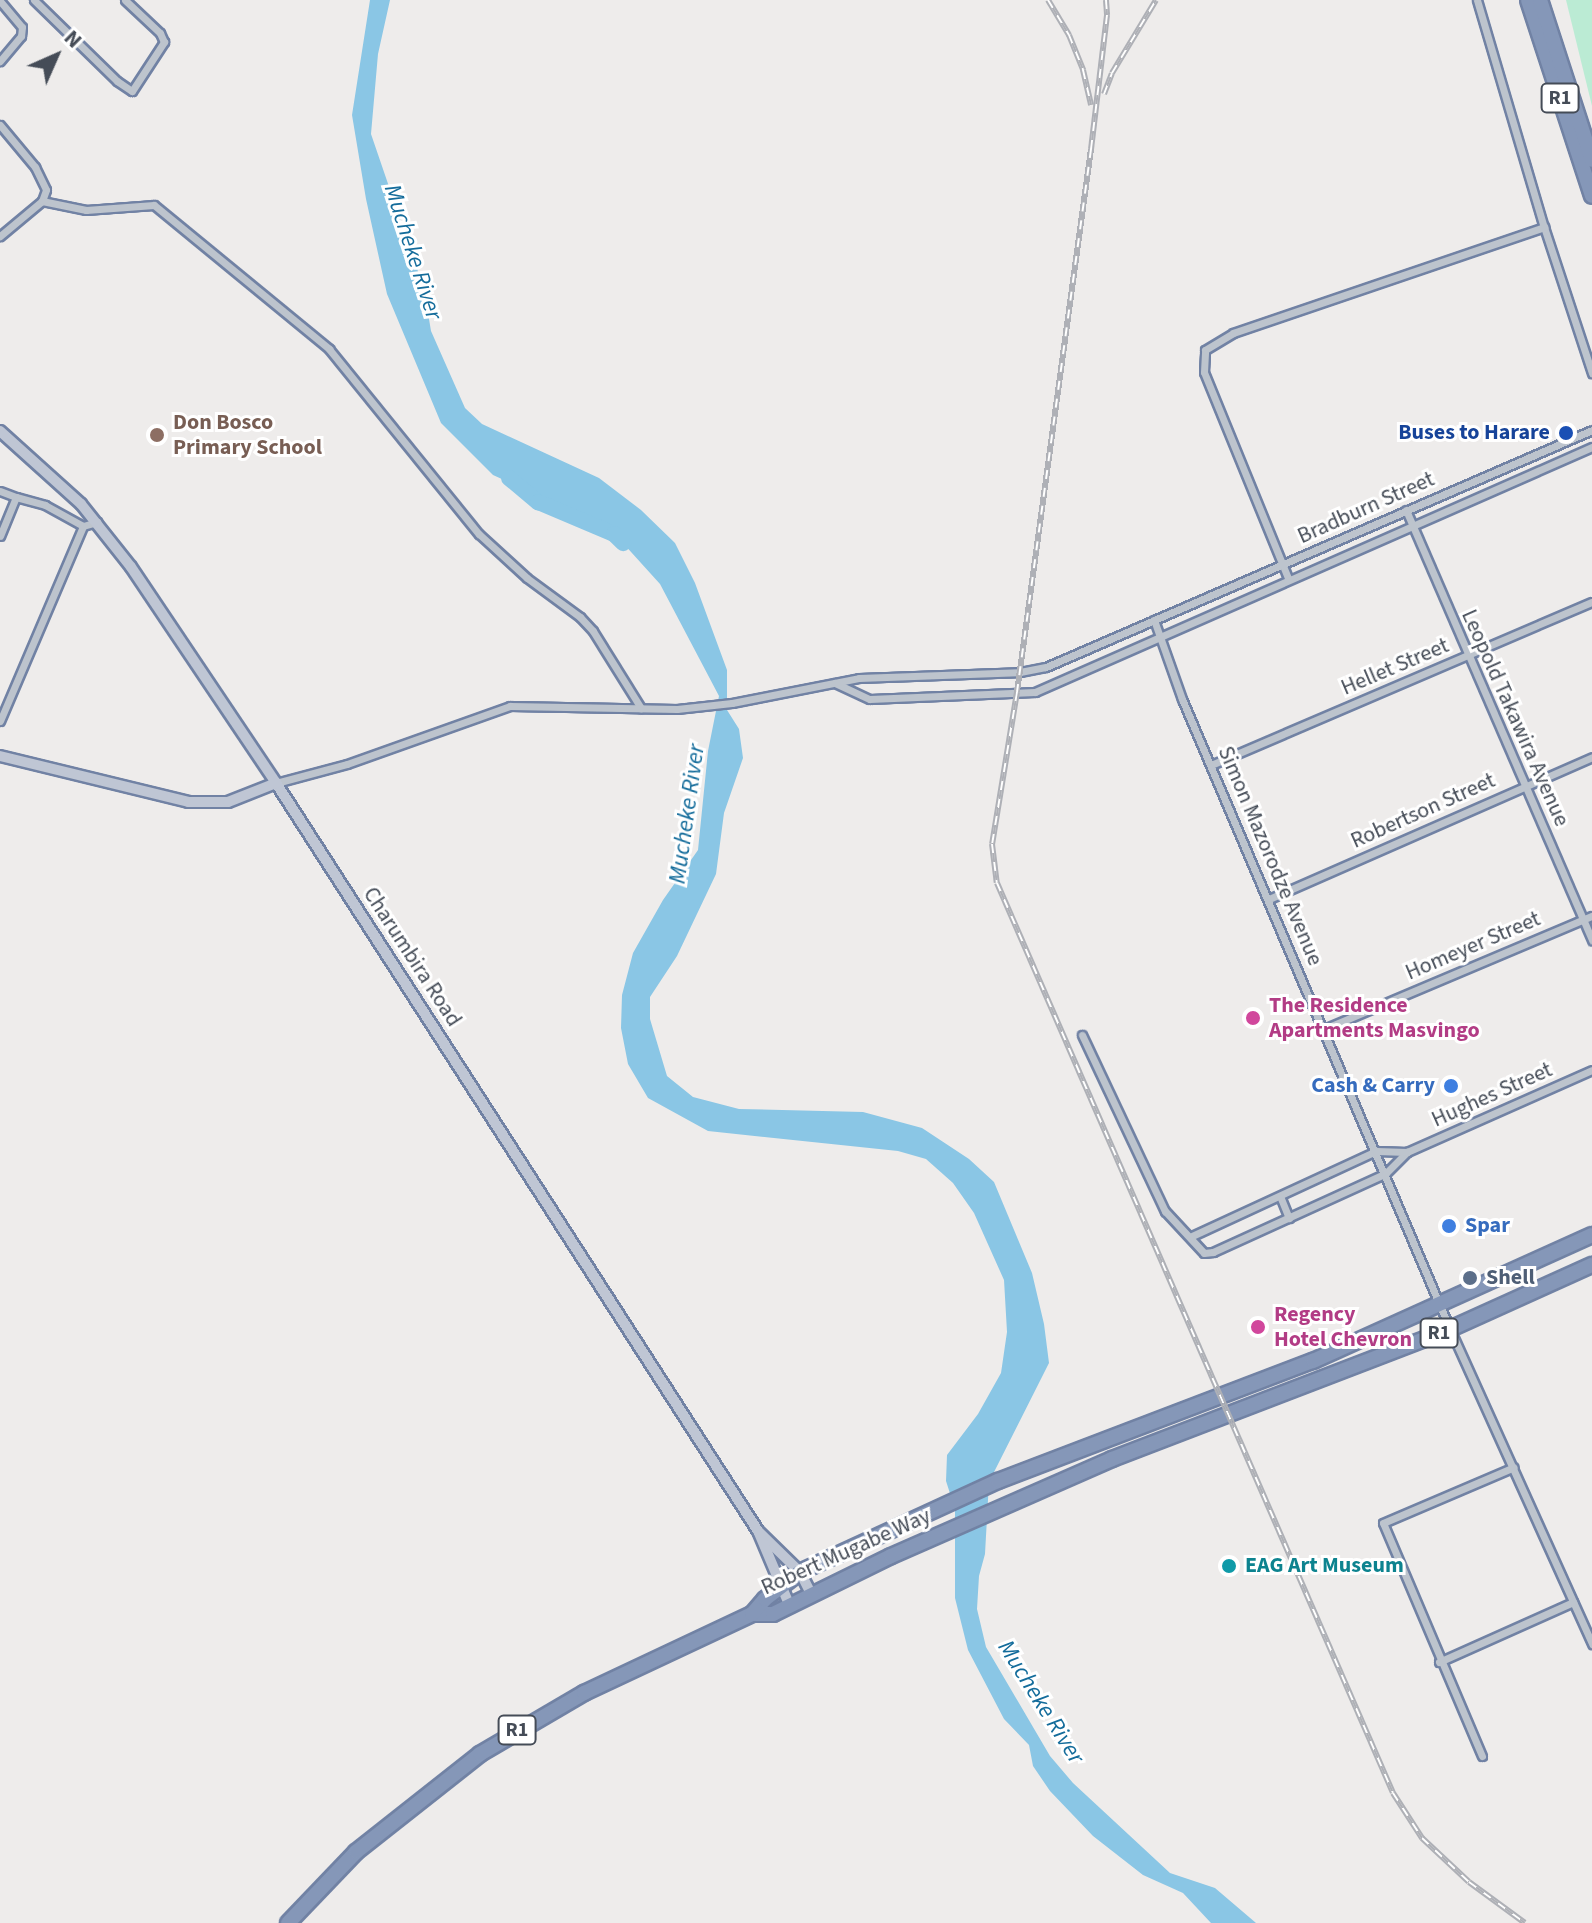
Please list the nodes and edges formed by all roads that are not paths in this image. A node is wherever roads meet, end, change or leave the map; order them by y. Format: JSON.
{"nodes":[{"id":1,"x":34,"y":0,"type":"edge"},
{"id":2,"x":125,"y":0,"type":"edge"},
{"id":3,"x":1477,"y":0,"type":"edge"},
{"id":4,"x":1528,"y":0,"type":"edge"},
{"id":5,"x":1540,"y":0,"type":"edge"},
{"id":6,"x":0,"y":1,"type":"edge"},
{"id":7,"x":0,"y":61,"type":"edge"},
{"id":8,"x":0,"y":125,"type":"edge"},
{"id":9,"x":1592,"y":160,"type":"edge"},
{"id":10,"x":1592,"y":196,"type":"edge"},
{"id":11,"x":42,"y":201,"type":"junction"},
{"id":12,"x":1544,"y":227,"type":"junction"},
{"id":13,"x":0,"y":236,"type":"edge"},
{"id":14,"x":1592,"y":373,"type":"edge"},
{"id":15,"x":1592,"y":430,"type":"edge"},
{"id":16,"x":0,"y":431,"type":"edge"},
{"id":17,"x":1592,"y":447,"type":"edge"},
{"id":18,"x":0,"y":491,"type":"edge"},
{"id":19,"x":16,"y":497,"type":"junction"},
{"id":20,"x":1406,"y":510,"type":"junction"},
{"id":21,"x":97,"y":522,"type":"junction"},
{"id":22,"x":83,"y":526,"type":"junction"},
{"id":23,"x":1413,"y":526,"type":"junction"},
{"id":24,"x":0,"y":536,"type":"edge"},
{"id":25,"x":1282,"y":564,"type":"junction"},
{"id":26,"x":1288,"y":578,"type":"junction"},
{"id":27,"x":1592,"y":602,"type":"edge"},
{"id":28,"x":1154,"y":620,"type":"junction"},
{"id":29,"x":1159,"y":639,"type":"junction"},
{"id":30,"x":1468,"y":655,"type":"junction"},
{"id":31,"x":833,"y":682,"type":"junction"},
{"id":32,"x":641,"y":708,"type":"junction"},
{"id":33,"x":0,"y":721,"type":"edge"},
{"id":34,"x":0,"y":756,"type":"edge"},
{"id":35,"x":1592,"y":757,"type":"edge"},
{"id":36,"x":1211,"y":765,"type":"junction"},
{"id":37,"x":276,"y":783,"type":"junction"},
{"id":38,"x":1526,"y":786,"type":"junction"},
{"id":39,"x":1269,"y":899,"type":"junction"},
{"id":40,"x":1592,"y":916,"type":"edge"},
{"id":41,"x":1583,"y":920,"type":"junction"},
{"id":42,"x":1592,"y":940,"type":"edge"},
{"id":43,"x":1324,"y":1029,"type":"junction"},
{"id":44,"x":1082,"y":1035,"type":"dead end"},
{"id":45,"x":1592,"y":1070,"type":"edge"},
{"id":46,"x":1376,"y":1151,"type":"junction"},
{"id":47,"x":1407,"y":1152,"type":"junction"},
{"id":48,"x":1386,"y":1173,"type":"junction"},
{"id":49,"x":1280,"y":1196,"type":"junction"},
{"id":50,"x":1289,"y":1218,"type":"junction"},
{"id":51,"x":1592,"y":1235,"type":"edge"},
{"id":52,"x":1192,"y":1236,"type":"junction"},
{"id":53,"x":1592,"y":1265,"type":"edge"},
{"id":54,"x":1439,"y":1301,"type":"junction"},
{"id":55,"x":1450,"y":1329,"type":"junction"},
{"id":56,"x":1514,"y":1467,"type":"junction"},
{"id":57,"x":758,"y":1531,"type":"junction"},
{"id":58,"x":800,"y":1572,"type":"junction"},
{"id":59,"x":779,"y":1587,"type":"junction"},
{"id":60,"x":811,"y":1594,"type":"junction"},
{"id":61,"x":1573,"y":1602,"type":"junction"},
{"id":62,"x":789,"y":1604,"type":"junction"},
{"id":63,"x":752,"y":1614,"type":"junction"},
{"id":64,"x":1589,"y":1632,"type":"edge"},
{"id":65,"x":1592,"y":1644,"type":"edge"},
{"id":66,"x":1439,"y":1662,"type":"junction"},
{"id":67,"x":1482,"y":1756,"type":"dead end"},
{"id":68,"x":288,"y":1923,"type":"edge"}],
"edges":[{"from":1,"to":2,"type":"street"},
{"from":3,"to":12,"type":"street"},
{"from":4,"to":10,"type":"highway","number":"R1"},
{"from":5,"to":9,"type":"highway","number":"R1"},
{"from":6,"to":7,"type":"street"},
{"from":8,"to":11,"type":"street"},
{"from":11,"to":13,"type":"street"},
{"from":11,"to":32,"type":"street"},
{"from":12,"to":14,"type":"street"},
{"from":12,"to":25,"type":"street"},
{"from":15,"to":20,"type":"street","name":"Bradburn Street"},
{"from":16,"to":21,"type":"street","name":"Charumbira Road"},
{"from":17,"to":23,"type":"street","name":"Bradburn Street"},
{"from":18,"to":19,"type":"street"},
{"from":19,"to":22,"type":"street"},
{"from":19,"to":24,"type":"street"},
{"from":20,"to":23,"type":"street","name":"Leopold Takawira Avenue"},
{"from":20,"to":25,"type":"street","name":"Bradburn Street"},
{"from":21,"to":22,"type":"street"},
{"from":21,"to":37,"type":"street","name":"Charumbira Road"},
{"from":22,"to":33,"type":"street"},
{"from":23,"to":26,"type":"street","name":"Bradburn Street"},
{"from":23,"to":30,"type":"street","name":"Leopold Takawira Avenue"},
{"from":25,"to":26,"type":"street"},
{"from":25,"to":28,"type":"street","name":"Bradburn Street"},
{"from":26,"to":29,"type":"street","name":"Bradburn Street"},
{"from":27,"to":30,"type":"street","name":"Hellet Street"},
{"from":28,"to":29,"type":"street","name":"Simon Mazorodze Avenue"},
{"from":28,"to":31,"type":"street","name":"Bradburn Street"},
{"from":29,"to":31,"type":"street","name":"Bradburn Street"},
{"from":29,"to":36,"type":"street","name":"Simon Mazorodze Avenue"},
{"from":30,"to":36,"type":"street","name":"Hellet Street"},
{"from":30,"to":38,"type":"street","name":"Leopold Takawira Avenue"},
{"from":31,"to":32,"type":"street","name":"Bradburn Street"},
{"from":32,"to":37,"type":"street","name":"Bradburn Street"},
{"from":34,"to":37,"type":"street"},
{"from":35,"to":38,"type":"street","name":"Robertson Street"},
{"from":36,"to":39,"type":"street","name":"Simon Mazorodze Avenue"},
{"from":37,"to":57,"type":"street","name":"Charumbira Road"},
{"from":38,"to":39,"type":"street","name":"Robertson Street"},
{"from":38,"to":41,"type":"street","name":"Leopold Takawira Avenue"},
{"from":39,"to":43,"type":"street","name":"Simon Mazorodze Avenue"},
{"from":40,"to":41,"type":"street","name":"Homeyer Street"},
{"from":41,"to":42,"type":"street","name":"Leopold Takawira Avenue"},
{"from":41,"to":43,"type":"street","name":"Homeyer Street"},
{"from":43,"to":46,"type":"street","name":"Simon Mazorodze Avenue"},
{"from":44,"to":52,"type":"street"},
{"from":45,"to":47,"type":"street","name":"Hughes Street"},
{"from":46,"to":47,"type":"street"},
{"from":46,"to":48,"type":"street","name":"Simon Mazorodze Avenue"},
{"from":46,"to":49,"type":"street"},
{"from":47,"to":48,"type":"street"},
{"from":48,"to":50,"type":"street"},
{"from":48,"to":54,"type":"street","name":"Simon Mazorodze Avenue"},
{"from":49,"to":50,"type":"street"},
{"from":49,"to":52,"type":"street"},
{"from":50,"to":52,"type":"street"},
{"from":51,"to":54,"type":"highway","name":"Robert Mugabe Way","number":"R1"},
{"from":53,"to":55,"type":"highway","name":"Robert Mugabe Way","number":"R1"},
{"from":54,"to":55,"type":"street","name":"Simon Mazorodze Avenue"},
{"from":54,"to":58,"type":"highway","name":"Robert Mugabe Way","number":"R1"},
{"from":55,"to":56,"type":"street","name":"Simon Mazorodze Avenue"},
{"from":55,"to":60,"type":"highway","name":"Robert Mugabe Way","number":"R1"},
{"from":56,"to":61,"type":"street","name":"Simon Mazorodze Avenue"},
{"from":56,"to":66,"type":"street"},
{"from":57,"to":58,"type":"street","name":"Charumbira Road"},
{"from":57,"to":59,"type":"street","name":"Charumbira Road"},
{"from":58,"to":59,"type":"highway","name":"Robert Mugabe Way","number":"R1"},
{"from":58,"to":60,"type":"street","name":"Charumbira Road"},
{"from":59,"to":62,"type":"street","name":"Charumbira Road"},
{"from":59,"to":63,"type":"highway","name":"Robert Mugabe Way","number":"R1"},
{"from":60,"to":62,"type":"highway","name":"Robert Mugabe Way","number":"R1"},
{"from":61,"to":64,"type":"street","name":"Simon Mazorodze Avenue"},
{"from":61,"to":66,"type":"street"},
{"from":62,"to":63,"type":"highway","name":"Robert Mugabe Way","number":"R1"},
{"from":63,"to":68,"type":"highway","number":"R1"},
{"from":64,"to":65,"type":"street","name":"Simon Mazorodze Avenue"},
{"from":66,"to":67,"type":"street"}]}
